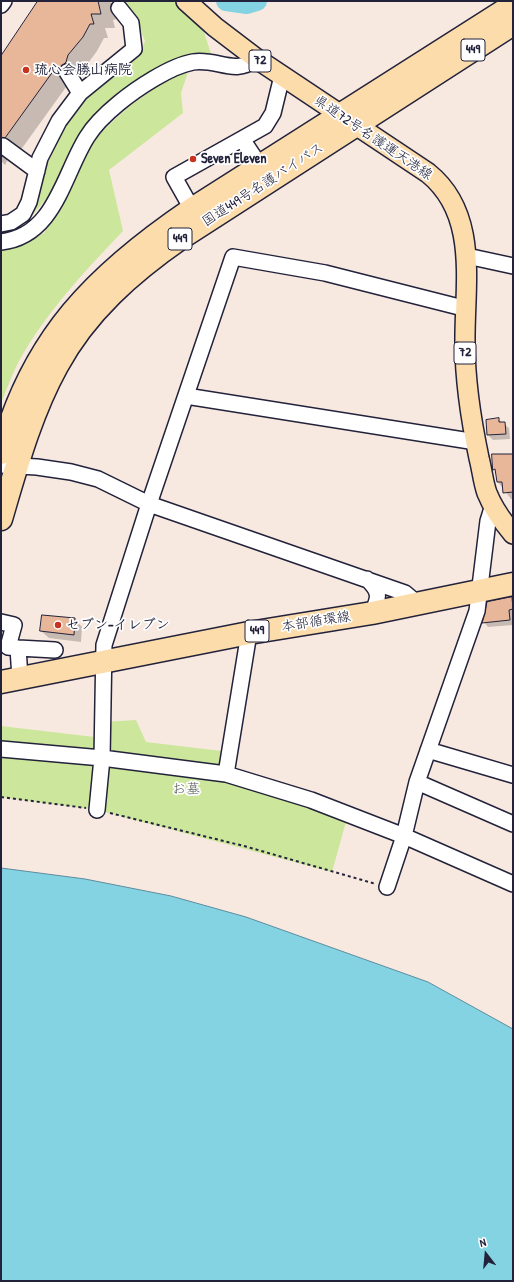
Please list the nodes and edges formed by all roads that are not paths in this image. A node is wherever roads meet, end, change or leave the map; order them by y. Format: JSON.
{"nodes":[{"id":1,"x":4,"y":1,"type":"edge"},
{"id":2,"x":186,"y":1,"type":"edge"},
{"id":3,"x":1,"y":5,"type":"edge"},
{"id":4,"x":513,"y":5,"type":"edge"},
{"id":5,"x":119,"y":8,"type":"dead end"},
{"id":6,"x":513,"y":24,"type":"edge"},
{"id":7,"x":257,"y":59,"type":"junction"},
{"id":8,"x":67,"y":72,"type":"dead end"},
{"id":9,"x":282,"y":76,"type":"junction"},
{"id":10,"x":80,"y":93,"type":"junction"},
{"id":11,"x":347,"y":120,"type":"junction"},
{"id":12,"x":242,"y":139,"type":"junction"},
{"id":13,"x":3,"y":146,"type":"dead end"},
{"id":14,"x":260,"y":166,"type":"junction"},
{"id":15,"x":37,"y":171,"type":"junction"},
{"id":16,"x":192,"y":209,"type":"junction"},
{"id":17,"x":1,"y":224,"type":"edge"},
{"id":18,"x":1,"y":242,"type":"edge"},
{"id":19,"x":467,"y":256,"type":"junction"},
{"id":20,"x":513,"y":266,"type":"edge"},
{"id":21,"x":467,"y":309,"type":"junction"},
{"id":22,"x":186,"y":396,"type":"junction"},
{"id":23,"x":476,"y":442,"type":"junction"},
{"id":24,"x":6,"y":461,"type":"edge"},
{"id":25,"x":149,"y":504,"type":"junction"},
{"id":26,"x":493,"y":505,"type":"junction"},
{"id":27,"x":1,"y":519,"type":"edge"},
{"id":28,"x":513,"y":534,"type":"edge"},
{"id":29,"x":367,"y":579,"type":"junction"},
{"id":30,"x":513,"y":584,"type":"edge"},
{"id":31,"x":479,"y":592,"type":"junction"},
{"id":32,"x":418,"y":604,"type":"junction"},
{"id":33,"x":372,"y":612,"type":"junction"},
{"id":34,"x":1,"y":622,"type":"edge"},
{"id":35,"x":249,"y":633,"type":"junction"},
{"id":36,"x":18,"y":648,"type":"junction"},
{"id":37,"x":54,"y":650,"type":"dead end"},
{"id":38,"x":103,"y":662,"type":"junction"},
{"id":39,"x":11,"y":680,"type":"edge"},
{"id":40,"x":1,"y":749,"type":"edge"},
{"id":41,"x":428,"y":750,"type":"junction"},
{"id":42,"x":102,"y":758,"type":"junction"},
{"id":43,"x":226,"y":774,"type":"junction"},
{"id":44,"x":513,"y":775,"type":"edge"},
{"id":45,"x":417,"y":782,"type":"junction"},
{"id":46,"x":97,"y":810,"type":"road end"},
{"id":47,"x":513,"y":824,"type":"edge"},
{"id":48,"x":404,"y":836,"type":"junction"},
{"id":49,"x":513,"y":884,"type":"edge"},
{"id":50,"x":386,"y":887,"type":"road end"}],
"edges":[{"from":1,"to":3,"type":"street"},
{"from":2,"to":7,"type":"main road","name":"県道72号名護運天港線","number":"72"},
{"from":4,"to":11,"type":"highway","name":"国道449号名護バイパス","number":"449"},
{"from":5,"to":10,"type":"street"},
{"from":6,"to":11,"type":"highway","name":"国道449号名護バイパス","number":"449"},
{"from":7,"to":9,"type":"main road","name":"県道72号名護運天港線","number":"72"},
{"from":7,"to":18,"type":"street"},
{"from":8,"to":10,"type":"street"},
{"from":9,"to":11,"type":"main road","name":"県道72号名護運天港線","number":"72"},
{"from":9,"to":12,"type":"street"},
{"from":10,"to":15,"type":"street"},
{"from":11,"to":14,"type":"highway","name":"国道449号名護バイパス","number":"449"},
{"from":11,"to":19,"type":"main road","name":"県道72号名護運天港線","number":"72"},
{"from":11,"to":24,"type":"highway","name":"国道449号名護バイパス","number":"449"},
{"from":12,"to":14,"type":"street"},
{"from":12,"to":16,"type":"street"},
{"from":13,"to":15,"type":"street"},
{"from":14,"to":16,"type":"highway","name":"国道449号名護バイパス","number":"449"},
{"from":15,"to":17,"type":"street"},
{"from":16,"to":24,"type":"highway","name":"国道449号名護バイパス","number":"449"},
{"from":19,"to":20,"type":"street"},
{"from":19,"to":21,"type":"main road","name":"県道72号名護運天港線","number":"72"},
{"from":21,"to":22,"type":"street"},
{"from":21,"to":23,"type":"main road","name":"県道72号名護運天港線","number":"72"},
{"from":22,"to":23,"type":"street"},
{"from":22,"to":25,"type":"street"},
{"from":23,"to":26,"type":"main road","name":"県道72号名護運天港線","number":"72"},
{"from":24,"to":25,"type":"street"},
{"from":24,"to":27,"type":"highway","name":"国道449号名護バイパス","number":"449"},
{"from":25,"to":29,"type":"street"},
{"from":25,"to":38,"type":"street"},
{"from":26,"to":28,"type":"main road","name":"県道72号名護運天港線","number":"72"},
{"from":26,"to":31,"type":"street"},
{"from":29,"to":32,"type":"street"},
{"from":29,"to":33,"type":"street"},
{"from":30,"to":31,"type":"highway","name":"本部循環線","number":"449"},
{"from":31,"to":32,"type":"highway","name":"本部循環線","number":"449"},
{"from":31,"to":41,"type":"street"},
{"from":32,"to":33,"type":"highway","name":"本部循環線","number":"449"},
{"from":33,"to":35,"type":"highway","name":"本部循環線","number":"449"},
{"from":34,"to":36,"type":"street"},
{"from":35,"to":38,"type":"highway","name":"本部循環線","number":"449"},
{"from":35,"to":43,"type":"street"},
{"from":36,"to":37,"type":"street"},
{"from":36,"to":39,"type":"street"},
{"from":38,"to":39,"type":"highway","name":"本部循環線","number":"449"},
{"from":38,"to":42,"type":"street"},
{"from":40,"to":42,"type":"street"},
{"from":41,"to":44,"type":"street"},
{"from":41,"to":45,"type":"street"},
{"from":42,"to":43,"type":"street"},
{"from":42,"to":46,"type":"street"},
{"from":43,"to":48,"type":"street"},
{"from":45,"to":47,"type":"street"},
{"from":45,"to":48,"type":"street"},
{"from":48,"to":49,"type":"street"},
{"from":48,"to":50,"type":"street"}]}
